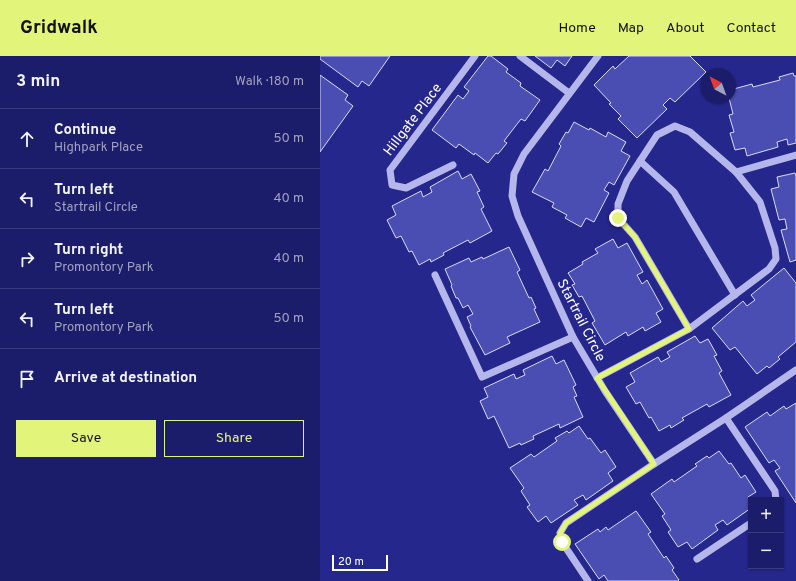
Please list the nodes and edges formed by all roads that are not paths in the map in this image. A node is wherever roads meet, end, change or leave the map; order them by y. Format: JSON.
{"nodes":[{"id":1,"x":475,"y":56,"type":"edge"},
{"id":2,"x":520,"y":56,"type":"edge"},
{"id":3,"x":598,"y":56,"type":"edge"},
{"id":4,"x":569,"y":93,"type":"junction"},
{"id":5,"x":796,"y":155,"type":"edge"},
{"id":6,"x":640,"y":161,"type":"junction"},
{"id":7,"x":453,"y":165,"type":"dead end"},
{"id":8,"x":736,"y":172,"type":"junction"},
{"id":9,"x":435,"y":275,"type":"dead end"},
{"id":10,"x":735,"y":295,"type":"junction"},
{"id":11,"x":689,"y":329,"type":"junction"},
{"id":12,"x":573,"y":337,"type":"junction"},
{"id":13,"x":796,"y":370,"type":"edge"},
{"id":14,"x":597,"y":378,"type":"junction"},
{"id":15,"x":726,"y":418,"type":"junction"},
{"id":16,"x":654,"y":464,"type":"junction"},
{"id":17,"x":776,"y":497,"type":"edge"},
{"id":18,"x":748,"y":525,"type":"edge"},
{"id":19,"x":697,"y":559,"type":"dead end"},
{"id":20,"x":588,"y":581,"type":"edge"}],
"edges":[{"from":1,"to":7,"type":"street","name":"Hillgate Place"},
{"from":2,"to":4,"type":"street"},
{"from":3,"to":4,"type":"street","name":"Startrail Circle"},
{"from":4,"to":12,"type":"street","name":"Startrail Circle"},
{"from":5,"to":8,"type":"street"},
{"from":6,"to":8,"type":"street"},
{"from":6,"to":10,"type":"street"},
{"from":6,"to":11,"type":"street"},
{"from":8,"to":10,"type":"street"},
{"from":9,"to":12,"type":"street"},
{"from":10,"to":11,"type":"street"},
{"from":11,"to":14,"type":"street"},
{"from":12,"to":14,"type":"street","name":"Startrail Circle"},
{"from":13,"to":15,"type":"street"},
{"from":14,"to":16,"type":"street","name":"Startrail Circle"},
{"from":15,"to":16,"type":"street"},
{"from":15,"to":17,"type":"street"},
{"from":16,"to":20,"type":"street"},
{"from":18,"to":19,"type":"street"}]}
